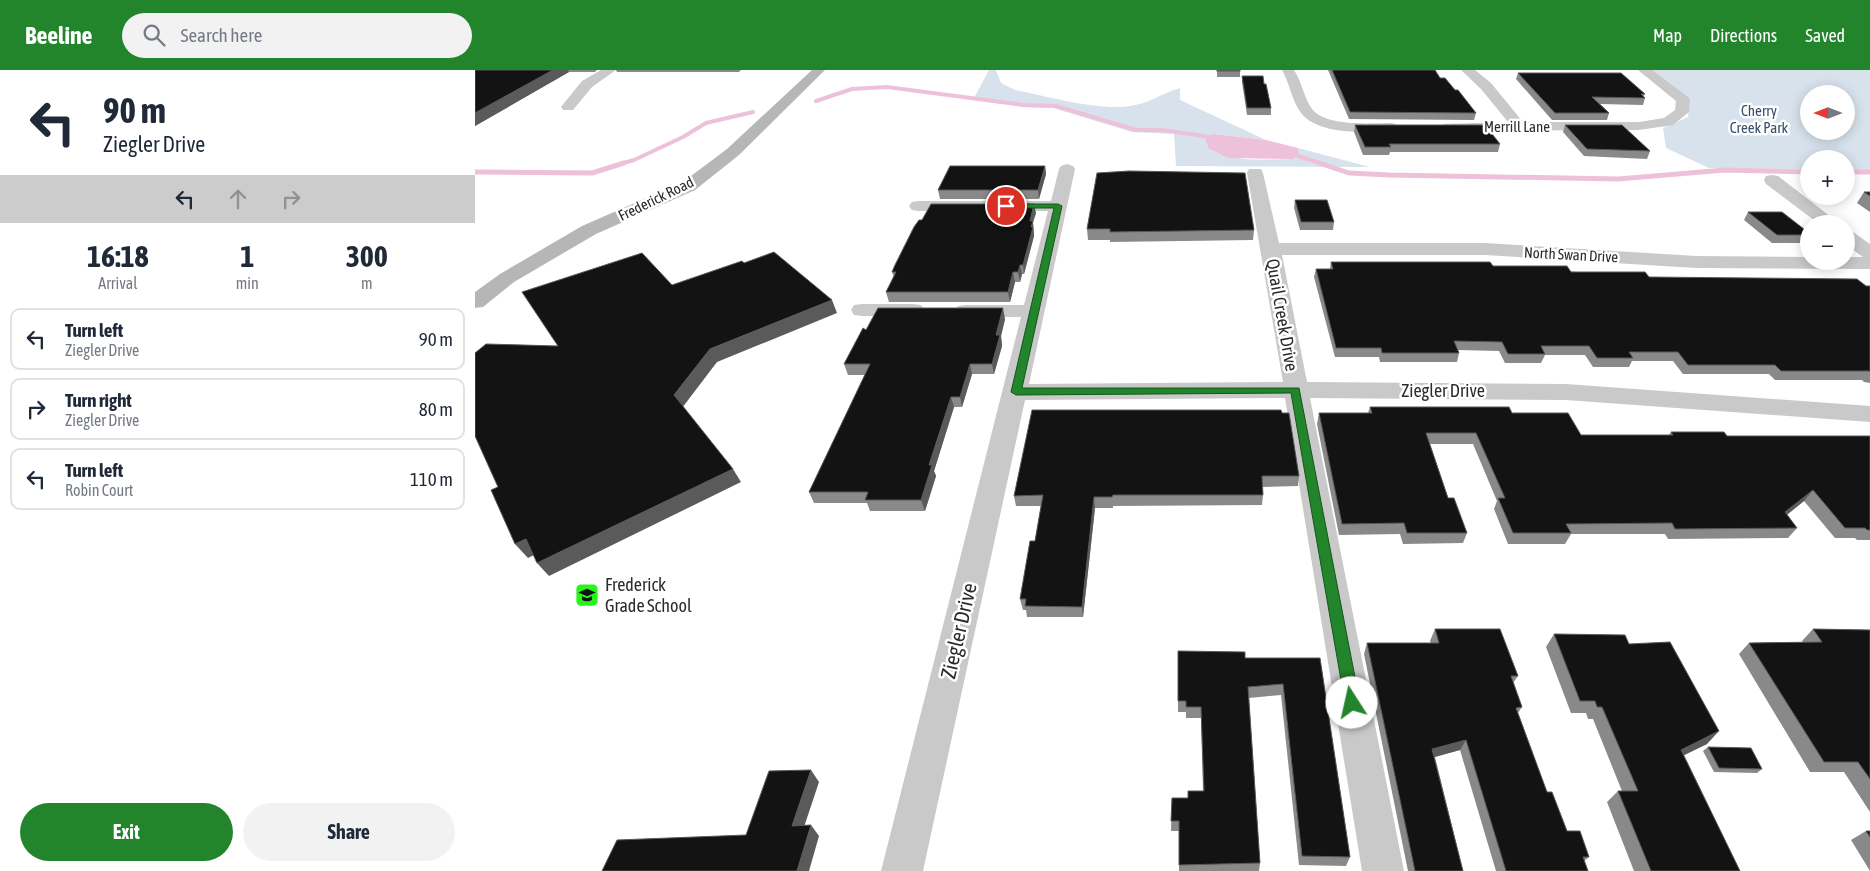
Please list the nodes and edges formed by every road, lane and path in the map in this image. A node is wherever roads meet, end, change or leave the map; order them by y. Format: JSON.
{"nodes":[{"id":1,"x":610,"y":70,"type":"edge"},
{"id":2,"x":819,"y":70,"type":"edge"},
{"id":3,"x":1289,"y":70,"type":"edge"},
{"id":4,"x":1467,"y":70,"type":"edge"},
{"id":5,"x":1644,"y":70,"type":"edge"},
{"id":6,"x":568,"y":107,"type":"dead end"},
{"id":7,"x":1405,"y":127,"type":"edge"},
{"id":8,"x":1433,"y":127,"type":"edge"},
{"id":9,"x":1519,"y":127,"type":"junction"},
{"id":10,"x":1067,"y":169,"type":"dead end"},
{"id":11,"x":1255,"y":173,"type":"dead end"},
{"id":12,"x":1772,"y":180,"type":"dead end"},
{"id":13,"x":918,"y":206,"type":"dead end"},
{"id":14,"x":1058,"y":206,"type":"junction"},
{"id":15,"x":1819,"y":215,"type":"edge"},
{"id":16,"x":1855,"y":242,"type":"edge"},
{"id":17,"x":1271,"y":249,"type":"junction"},
{"id":18,"x":1870,"y":253,"type":"edge"},
{"id":19,"x":1870,"y":263,"type":"edge"},
{"id":20,"x":475,"y":302,"type":"edge"},
{"id":21,"x":862,"y":310,"type":"dead end"},
{"id":22,"x":1035,"y":311,"type":"junction"},
{"id":23,"x":1295,"y":390,"type":"junction"},
{"id":24,"x":1016,"y":392,"type":"junction"},
{"id":25,"x":1870,"y":414,"type":"edge"},
{"id":26,"x":902,"y":871,"type":"edge"},
{"id":27,"x":1383,"y":871,"type":"edge"}],
"edges":[{"from":1,"to":6,"type":"street"},
{"from":2,"to":20,"type":"street","name":"Frederick Road"},
{"from":3,"to":7,"type":"street"},
{"from":4,"to":9,"type":"street"},
{"from":5,"to":9,"type":"street","name":"Merrill Lane"},
{"from":8,"to":9,"type":"street","name":"Merrill Lane"},
{"from":10,"to":14,"type":"street","name":"Ziegler Drive"},
{"from":11,"to":17,"type":"street","name":"Quail Creek Drive"},
{"from":12,"to":15,"type":"street"},
{"from":13,"to":14,"type":"street"},
{"from":14,"to":22,"type":"street","name":"Ziegler Drive"},
{"from":16,"to":18,"type":"street"},
{"from":17,"to":19,"type":"street","name":"North Swan Drive"},
{"from":17,"to":23,"type":"street","name":"Quail Creek Drive"},
{"from":21,"to":22,"type":"street"},
{"from":22,"to":24,"type":"street","name":"Ziegler Drive"},
{"from":23,"to":24,"type":"street","name":"Ziegler Drive"},
{"from":23,"to":25,"type":"street","name":"Ziegler Drive"},
{"from":23,"to":27,"type":"street","name":"Quail Creek Drive"},
{"from":24,"to":26,"type":"street","name":"Ziegler Drive"}]}
